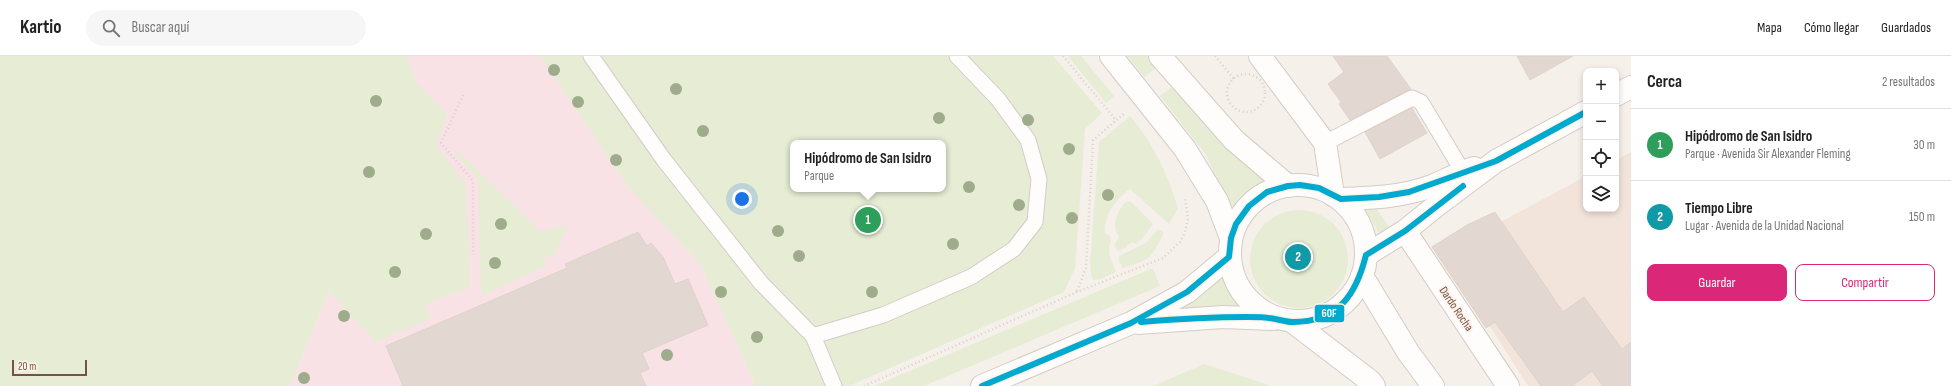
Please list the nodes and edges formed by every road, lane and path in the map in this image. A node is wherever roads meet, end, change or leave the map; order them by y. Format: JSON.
{"nodes":[{"id":1,"x":591,"y":56,"type":"edge"},
{"id":2,"x":957,"y":56,"type":"edge"},
{"id":3,"x":1063,"y":56,"type":"edge"},
{"id":4,"x":1111,"y":56,"type":"edge"},
{"id":5,"x":1160,"y":56,"type":"edge"},
{"id":6,"x":1215,"y":56,"type":"edge"},
{"id":7,"x":1260,"y":56,"type":"edge"},
{"id":8,"x":1234,"y":79,"type":"junction"},
{"id":9,"x":1631,"y":87,"type":"edge"},
{"id":10,"x":1619,"y":94,"type":"edge"},
{"id":11,"x":463,"y":96,"type":"dead end"},
{"id":12,"x":1144,"y":97,"type":"junction"},
{"id":13,"x":1583,"y":114,"type":"edge"},
{"id":14,"x":1116,"y":120,"type":"junction"},
{"id":15,"x":1325,"y":143,"type":"junction"},
{"id":16,"x":1496,"y":161,"type":"junction"},
{"id":17,"x":1463,"y":172,"type":"junction"},
{"id":18,"x":1288,"y":186,"type":"junction"},
{"id":19,"x":1184,"y":193,"type":"dead end"},
{"id":20,"x":1337,"y":197,"type":"junction"},
{"id":21,"x":1405,"y":231,"type":"junction"},
{"id":22,"x":1230,"y":247,"type":"junction"},
{"id":23,"x":473,"y":256,"type":"dead end"},
{"id":24,"x":1364,"y":265,"type":"junction"},
{"id":25,"x":1077,"y":292,"type":"junction"},
{"id":26,"x":1284,"y":321,"type":"junction"},
{"id":27,"x":1131,"y":323,"type":"junction"},
{"id":28,"x":813,"y":336,"type":"junction"},
{"id":29,"x":834,"y":386,"type":"edge"},
{"id":30,"x":864,"y":386,"type":"edge"},
{"id":31,"x":982,"y":386,"type":"edge"},
{"id":32,"x":1374,"y":386,"type":"edge"},
{"id":33,"x":1433,"y":386,"type":"edge"},
{"id":34,"x":1508,"y":386,"type":"edge"}],
"edges":[{"from":1,"to":28,"type":"lane"},
{"from":2,"to":28,"type":"lane"},
{"from":3,"to":14,"type":"path"},
{"from":4,"to":12,"type":"main road"},
{"from":5,"to":18,"type":"main road"},
{"from":6,"to":8,"type":"path"},
{"from":7,"to":15,"type":"main road"},
{"from":8,"to":8,"type":"path"},
{"from":9,"to":10,"type":"main road"},
{"from":11,"to":23,"type":"path"},
{"from":12,"to":14,"type":"path"},
{"from":12,"to":22,"type":"main road"},
{"from":13,"to":16,"type":"main road"},
{"from":14,"to":25,"type":"path"},
{"from":15,"to":17,"type":"lane"},
{"from":15,"to":20,"type":"main road"},
{"from":16,"to":17,"type":"main road"},
{"from":16,"to":21,"type":"main road"},
{"from":17,"to":20,"type":"main road"},
{"from":18,"to":20,"type":"main road"},
{"from":18,"to":22,"type":"main road"},
{"from":19,"to":25,"type":"path"},
{"from":20,"to":24,"type":"main road"},
{"from":21,"to":24,"type":"main road"},
{"from":21,"to":34,"type":"main road","name":"Dardo Rocha"},
{"from":22,"to":26,"type":"main road"},
{"from":22,"to":27,"type":"main road"},
{"from":24,"to":26,"type":"main road"},
{"from":24,"to":33,"type":"main road"},
{"from":25,"to":30,"type":"path"},
{"from":26,"to":27,"type":"main road"},
{"from":26,"to":32,"type":"main road"},
{"from":27,"to":31,"type":"main road"},
{"from":28,"to":29,"type":"lane"}]}
